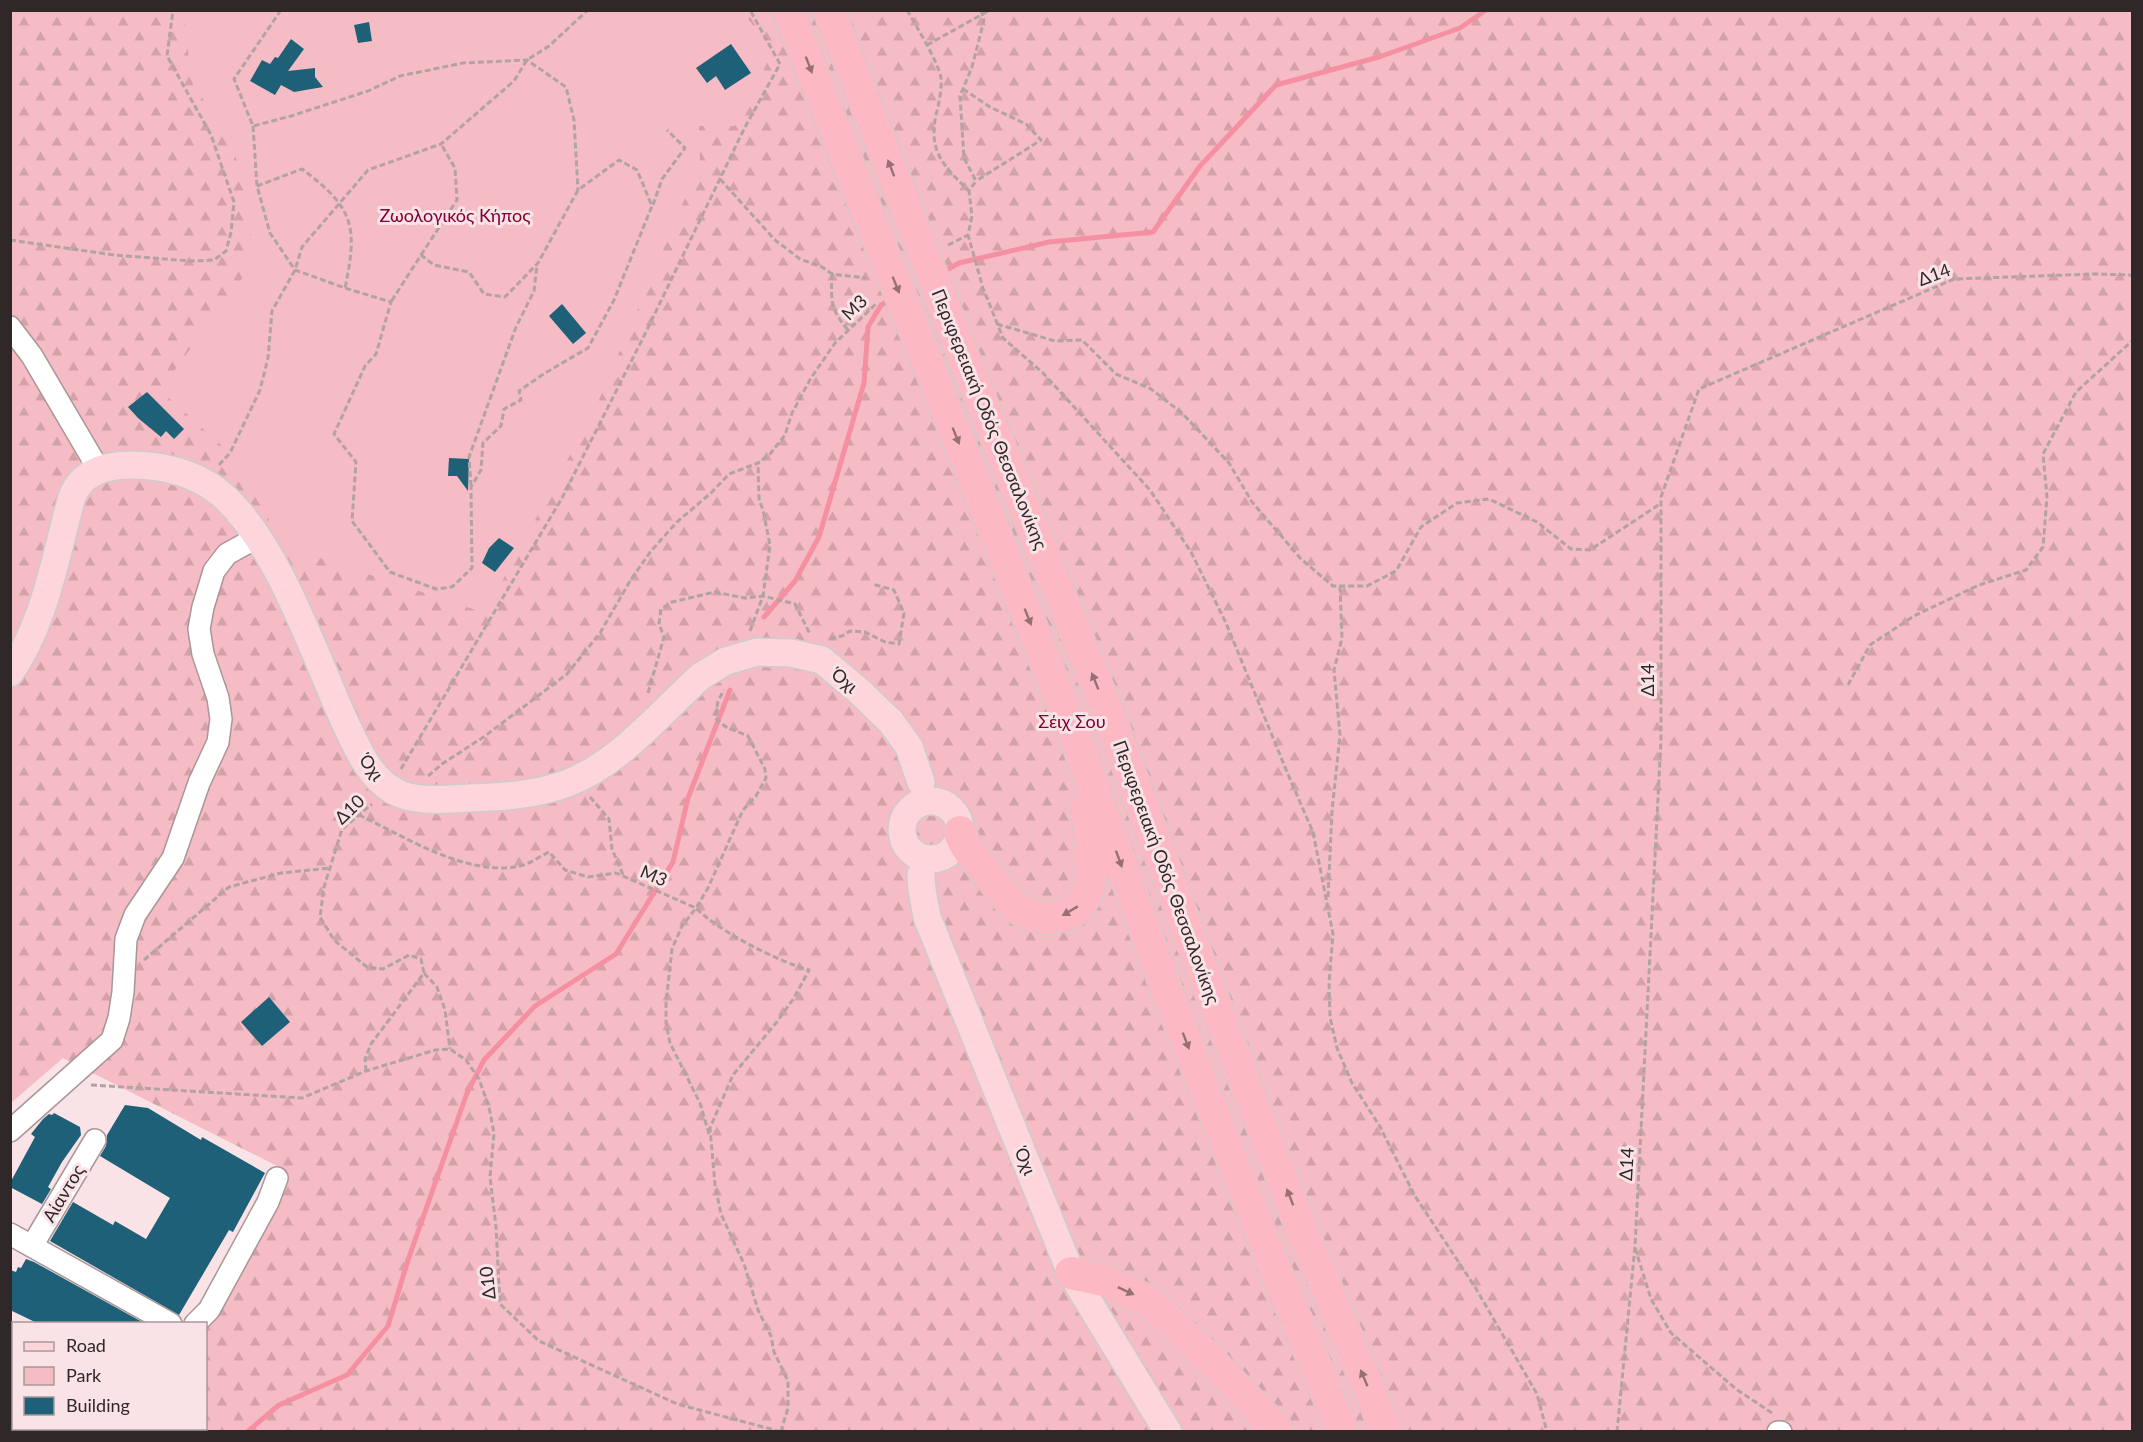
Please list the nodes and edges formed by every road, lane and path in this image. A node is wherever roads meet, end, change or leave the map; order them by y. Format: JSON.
{"nodes":[{"id":1,"x":173,"y":10,"type":"edge"},
{"id":2,"x":281,"y":10,"type":"edge"},
{"id":3,"x":588,"y":10,"type":"edge"},
{"id":4,"x":750,"y":10,"type":"edge"},
{"id":5,"x":788,"y":10,"type":"edge"},
{"id":6,"x":829,"y":10,"type":"edge"},
{"id":7,"x":907,"y":10,"type":"edge"},
{"id":8,"x":990,"y":10,"type":"edge"},
{"id":9,"x":982,"y":13,"type":"edge"},
{"id":10,"x":927,"y":45,"type":"junction"},
{"id":11,"x":528,"y":60,"type":"junction"},
{"id":12,"x":963,"y":88,"type":"junction"},
{"id":13,"x":253,"y":126,"type":"junction"},
{"id":14,"x":667,"y":130,"type":"dead end"},
{"id":15,"x":441,"y":144,"type":"junction"},
{"id":16,"x":720,"y":179,"type":"junction"},
{"id":17,"x":976,"y":181,"type":"junction"},
{"id":18,"x":256,"y":186,"type":"junction"},
{"id":19,"x":578,"y":190,"type":"junction"},
{"id":20,"x":969,"y":191,"type":"junction"},
{"id":21,"x":340,"y":204,"type":"junction"},
{"id":22,"x":652,"y":206,"type":"junction"},
{"id":23,"x":968,"y":235,"type":"junction"},
{"id":24,"x":10,"y":240,"type":"edge"},
{"id":25,"x":946,"y":245,"type":"dead end"},
{"id":26,"x":421,"y":255,"type":"junction"},
{"id":27,"x":538,"y":263,"type":"junction"},
{"id":28,"x":295,"y":270,"type":"junction"},
{"id":29,"x":832,"y":274,"type":"junction"},
{"id":30,"x":2133,"y":275,"type":"edge"},
{"id":31,"x":874,"y":279,"type":"dead end"},
{"id":32,"x":345,"y":288,"type":"junction"},
{"id":33,"x":391,"y":302,"type":"junction"},
{"id":34,"x":879,"y":302,"type":"dead end"},
{"id":35,"x":997,"y":324,"type":"junction"},
{"id":36,"x":10,"y":327,"type":"edge"},
{"id":37,"x":849,"y":331,"type":"junction"},
{"id":38,"x":2133,"y":341,"type":"edge"},
{"id":39,"x":222,"y":461,"type":"dead end"},
{"id":40,"x":758,"y":463,"type":"junction"},
{"id":41,"x":99,"y":470,"type":"junction"},
{"id":42,"x":471,"y":487,"type":"junction"},
{"id":43,"x":1660,"y":503,"type":"junction"},
{"id":44,"x":258,"y":537,"type":"junction"},
{"id":45,"x":1340,"y":586,"type":"junction"},
{"id":46,"x":748,"y":635,"type":"dead end"},
{"id":47,"x":10,"y":673,"type":"edge"},
{"id":48,"x":1848,"y":685,"type":"dead end"},
{"id":49,"x":724,"y":690,"type":"dead end"},
{"id":50,"x":1074,"y":736,"type":"junction"},
{"id":51,"x":426,"y":778,"type":"dead end"},
{"id":52,"x":575,"y":780,"type":"junction"},
{"id":53,"x":390,"y":789,"type":"junction"},
{"id":54,"x":917,"y":794,"type":"junction"},
{"id":55,"x":359,"y":815,"type":"junction"},
{"id":56,"x":960,"y":832,"type":"junction"},
{"id":57,"x":928,"y":866,"type":"junction"},
{"id":58,"x":330,"y":868,"type":"junction"},
{"id":59,"x":624,"y":877,"type":"junction"},
{"id":60,"x":1328,"y":903,"type":"junction"},
{"id":61,"x":696,"y":908,"type":"junction"},
{"id":62,"x":424,"y":973,"type":"junction"},
{"id":63,"x":124,"y":976,"type":"junction"},
{"id":64,"x":450,"y":1049,"type":"junction"},
{"id":65,"x":366,"y":1071,"type":"junction"},
{"id":66,"x":60,"y":1087,"type":"junction"},
{"id":67,"x":10,"y":1131,"type":"edge"},
{"id":68,"x":710,"y":1136,"type":"junction"},
{"id":69,"x":95,"y":1140,"type":"dead end"},
{"id":70,"x":277,"y":1178,"type":"dead end"},
{"id":71,"x":10,"y":1234,"type":"edge"},
{"id":72,"x":32,"y":1246,"type":"junction"},
{"id":73,"x":1635,"y":1246,"type":"junction"},
{"id":74,"x":1071,"y":1273,"type":"junction"},
{"id":75,"x":169,"y":1322,"type":"edge"},
{"id":76,"x":196,"y":1322,"type":"edge"},
{"id":77,"x":781,"y":1431,"type":"edge"},
{"id":78,"x":1168,"y":1431,"type":"edge"},
{"id":79,"x":1279,"y":1431,"type":"edge"},
{"id":80,"x":1343,"y":1431,"type":"edge"},
{"id":81,"x":1387,"y":1431,"type":"edge"},
{"id":82,"x":1547,"y":1431,"type":"edge"},
{"id":83,"x":1617,"y":1431,"type":"edge"},
{"id":84,"x":1780,"y":1431,"type":"edge"}],
"edges":[{"from":1,"to":24,"type":"path"},
{"from":2,"to":13,"type":"path"},
{"from":3,"to":11,"type":"path"},
{"from":4,"to":16,"type":"path","name":"Δ10"},
{"from":5,"to":50,"type":"highway","name":"Περιφερειακή Οδός Θεσσαλονίκης","one_way":true,"bridge":true},
{"from":81,"to":6,"type":"highway","name":"Περιφερειακή Οδός Θεσσαλονίκης","one_way":true,"bridge":true},
{"from":7,"to":10,"type":"path"},
{"from":8,"to":9,"type":"path"},
{"from":9,"to":10,"type":"path"},
{"from":9,"to":12,"type":"path"},
{"from":10,"to":20,"type":"path"},
{"from":11,"to":13,"type":"path"},
{"from":11,"to":15,"type":"path"},
{"from":11,"to":19,"type":"path"},
{"from":12,"to":17,"type":"path"},
{"from":12,"to":17,"type":"path"},
{"from":13,"to":18,"type":"path"},
{"from":14,"to":22,"type":"path"},
{"from":15,"to":21,"type":"path"},
{"from":15,"to":26,"type":"path"},
{"from":16,"to":29,"type":"path"},
{"from":16,"to":53,"type":"path","name":"Δ10"},
{"from":17,"to":20,"type":"path"},
{"from":18,"to":21,"type":"path"},
{"from":18,"to":28,"type":"path"},
{"from":19,"to":22,"type":"path"},
{"from":19,"to":27,"type":"path"},
{"from":20,"to":23,"type":"path"},
{"from":21,"to":28,"type":"path"},
{"from":21,"to":32,"type":"path"},
{"from":22,"to":42,"type":"path"},
{"from":23,"to":25,"type":"path"},
{"from":23,"to":35,"type":"path"},
{"from":26,"to":27,"type":"path"},
{"from":26,"to":33,"type":"path"},
{"from":27,"to":42,"type":"path"},
{"from":28,"to":32,"type":"path"},
{"from":28,"to":39,"type":"path"},
{"from":29,"to":31,"type":"path"},
{"from":29,"to":37,"type":"path"},
{"from":30,"to":43,"type":"path","name":"Δ14"},
{"from":32,"to":33,"type":"path"},
{"from":33,"to":42,"type":"path"},
{"from":34,"to":37,"type":"path","name":"Μ3"},
{"from":35,"to":45,"type":"path"},
{"from":35,"to":60,"type":"path"},
{"from":36,"to":41,"type":"street"},
{"from":37,"to":40,"type":"path","name":"Μ3"},
{"from":38,"to":48,"type":"path"},
{"from":40,"to":46,"type":"path"},
{"from":40,"to":51,"type":"path"},
{"from":41,"to":44,"type":"main road","name":"Όχι"},
{"from":41,"to":47,"type":"main road","name":"Όχι"},
{"from":43,"to":45,"type":"path"},
{"from":43,"to":73,"type":"path","name":"Δ14"},
{"from":44,"to":53,"type":"main road","name":"Όχι"},
{"from":44,"to":63,"type":"street"},
{"from":45,"to":60,"type":"path"},
{"from":49,"to":61,"type":"path"},
{"from":50,"to":56,"type":"highway","one_way":true},
{"from":50,"to":80,"type":"highway","name":"Περιφερειακή Οδός Θεσσαλονίκης","one_way":true},
{"from":52,"to":53,"type":"main road","name":"Όχι"},
{"from":52,"to":54,"type":"main road","name":"Όχι"},
{"from":52,"to":59,"type":"path"},
{"from":53,"to":55,"type":"path","name":"Δ10"},
{"from":54,"to":56,"type":"main road"},
{"from":54,"to":57,"type":"main road"},
{"from":55,"to":58,"type":"path","name":"Δ10"},
{"from":55,"to":59,"type":"path","name":"Μ3"},
{"from":56,"to":57,"type":"main road"},
{"from":57,"to":74,"type":"main road","name":"Όχι"},
{"from":58,"to":62,"type":"path","name":"Δ10"},
{"from":58,"to":63,"type":"path"},
{"from":59,"to":61,"type":"path","name":"Μ3"},
{"from":60,"to":82,"type":"path"},
{"from":61,"to":68,"type":"path"},
{"from":61,"to":68,"type":"path","name":"Μ3"},
{"from":62,"to":64,"type":"path"},
{"from":62,"to":65,"type":"path"},
{"from":63,"to":66,"type":"street"},
{"from":64,"to":65,"type":"path"},
{"from":64,"to":77,"type":"path","name":"Δ10"},
{"from":65,"to":66,"type":"path"},
{"from":66,"to":67,"type":"street"},
{"from":68,"to":77,"type":"path"},
{"from":69,"to":72,"type":"street","name":"Αίαντος"},
{"from":70,"to":76,"type":"street"},
{"from":71,"to":72,"type":"street"},
{"from":72,"to":75,"type":"street"},
{"from":73,"to":83,"type":"path","name":"Δ14"},
{"from":73,"to":84,"type":"path"},
{"from":74,"to":78,"type":"main road","name":"Όχι"},
{"from":74,"to":79,"type":"highway","one_way":true}]}
